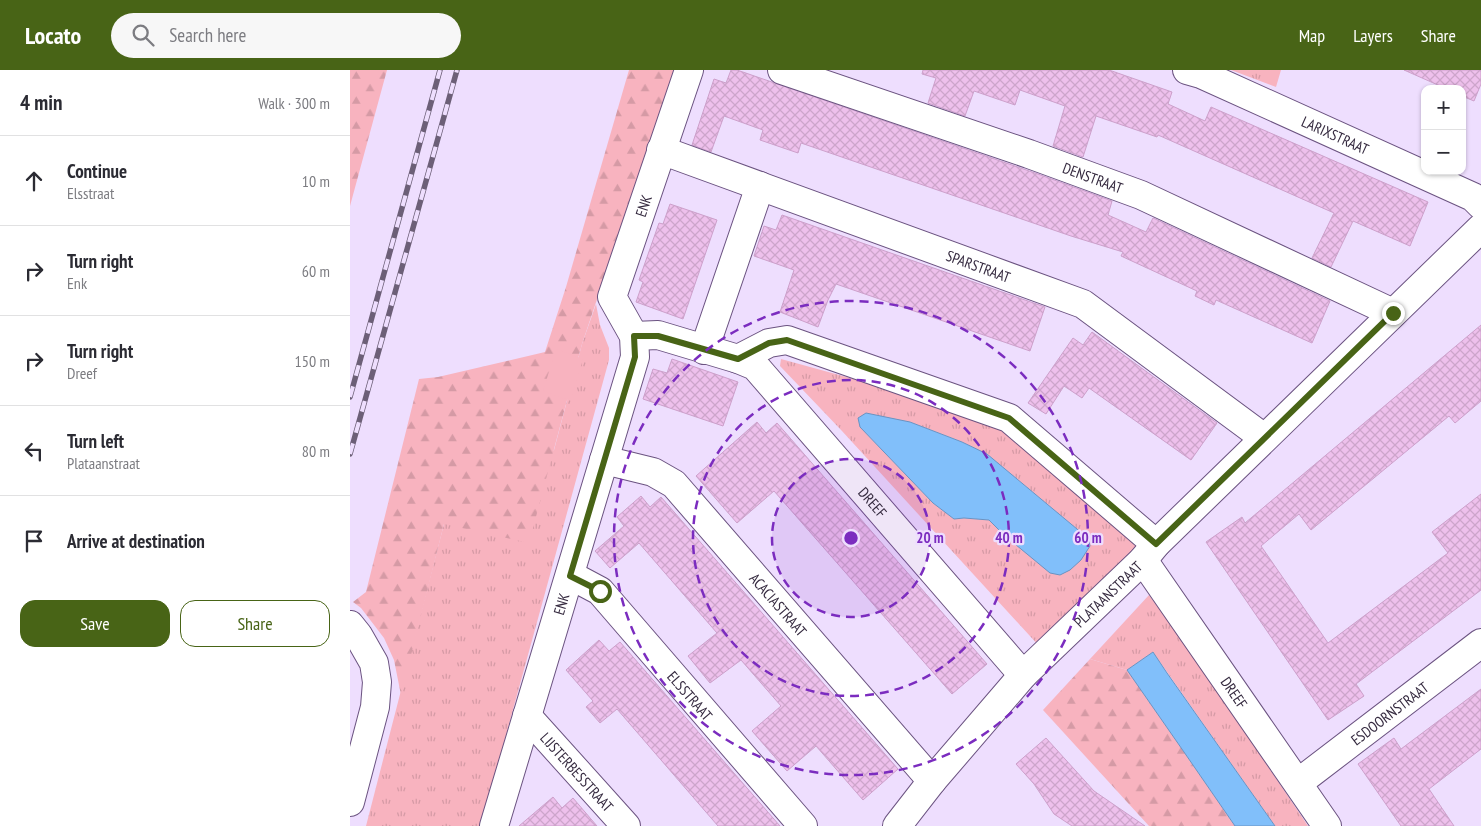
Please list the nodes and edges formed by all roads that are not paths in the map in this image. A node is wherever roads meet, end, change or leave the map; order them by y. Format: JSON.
{"nodes":[{"id":1,"x":689,"y":70,"type":"edge"},
{"id":2,"x":782,"y":70,"type":"edge"},
{"id":3,"x":1187,"y":70,"type":"edge"},
{"id":4,"x":661,"y":150,"type":"junction"},
{"id":5,"x":760,"y":186,"type":"junction"},
{"id":6,"x":1481,"y":205,"type":"edge"},
{"id":7,"x":1481,"y":228,"type":"edge"},
{"id":8,"x":1393,"y":313,"type":"junction"},
{"id":9,"x":634,"y":336,"type":"junction"},
{"id":10,"x":704,"y":350,"type":"junction"},
{"id":11,"x":738,"y":359,"type":"junction"},
{"id":12,"x":1264,"y":438,"type":"junction"},
{"id":13,"x":604,"y":460,"type":"junction"},
{"id":14,"x":1150,"y":552,"type":"junction"},
{"id":15,"x":570,"y":576,"type":"junction"},
{"id":16,"x":350,"y":625,"type":"edge"},
{"id":17,"x":1481,"y":643,"type":"edge"},
{"id":18,"x":1023,"y":675,"type":"junction"},
{"id":19,"x":527,"y":716,"type":"junction"},
{"id":20,"x":932,"y":781,"type":"junction"},
{"id":21,"x":1298,"y":783,"type":"junction"},
{"id":22,"x":350,"y":802,"type":"edge"},
{"id":23,"x":494,"y":826,"type":"edge"},
{"id":24,"x":626,"y":826,"type":"edge"},
{"id":25,"x":803,"y":826,"type":"edge"},
{"id":26,"x":897,"y":826,"type":"edge"},
{"id":27,"x":1327,"y":826,"type":"edge"}],
"edges":[{"from":1,"to":4,"type":"street","name":"ENK"},
{"from":2,"to":8,"type":"street","name":"DENSTRAAT"},
{"from":3,"to":6,"type":"street","name":"LARIXSTRAAT"},
{"from":4,"to":5,"type":"street","name":"SPARSTRAAT"},
{"from":4,"to":9,"type":"street","name":"ENK"},
{"from":5,"to":10,"type":"street"},
{"from":5,"to":12,"type":"street","name":"SPARSTRAAT"},
{"from":7,"to":8,"type":"street","name":"PLATAANSTRAAT"},
{"from":8,"to":12,"type":"street","name":"PLATAANSTRAAT"},
{"from":9,"to":10,"type":"street","name":"DREEF"},
{"from":9,"to":13,"type":"street","name":"ENK"},
{"from":10,"to":11,"type":"street","name":"DREEF"},
{"from":11,"to":14,"type":"street","name":"DREEF"},
{"from":11,"to":18,"type":"street","name":"DREEF"},
{"from":12,"to":14,"type":"street","name":"PLATAANSTRAAT"},
{"from":13,"to":15,"type":"street","name":"ENK"},
{"from":13,"to":20,"type":"street","name":"ACACIASTRAAT"},
{"from":14,"to":18,"type":"street","name":"PLATAANSTRAAT"},
{"from":14,"to":21,"type":"street","name":"DREEF"},
{"from":15,"to":19,"type":"street","name":"ENK"},
{"from":15,"to":25,"type":"street","name":"ELSSTRAAT"},
{"from":16,"to":22,"type":"street"},
{"from":17,"to":21,"type":"street","name":"ESDOORNSTRAAT"},
{"from":18,"to":20,"type":"street","name":"PLATAANSTRAAT"},
{"from":19,"to":23,"type":"street","name":"ENK"},
{"from":19,"to":24,"type":"street","name":"LIJSTERBESSTRAAT"},
{"from":20,"to":26,"type":"street","name":"PLATAANSTRAAT"},
{"from":21,"to":27,"type":"street","name":"DREEF"}]}
